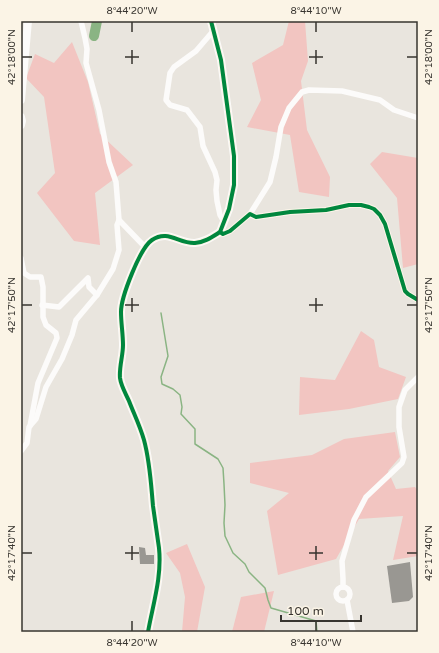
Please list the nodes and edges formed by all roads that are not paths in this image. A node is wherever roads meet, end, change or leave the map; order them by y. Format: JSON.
{"nodes":[{"id":1,"x":28,"y":21,"type":"edge"},
{"id":2,"x":81,"y":21,"type":"edge"},
{"id":3,"x":211,"y":21,"type":"edge"},
{"id":4,"x":214,"y":30,"type":"junction"},
{"id":5,"x":21,"y":100,"type":"edge"},
{"id":6,"x":21,"y":117,"type":"edge"},
{"id":7,"x":418,"y":118,"type":"edge"},
{"id":8,"x":21,"y":125,"type":"edge"},
{"id":9,"x":250,"y":214,"type":"junction"},
{"id":10,"x":119,"y":220,"type":"junction"},
{"id":11,"x":224,"y":222,"type":"junction"},
{"id":12,"x":220,"y":232,"type":"junction"},
{"id":13,"x":146,"y":247,"type":"junction"},
{"id":14,"x":21,"y":258,"type":"edge"},
{"id":15,"x":97,"y":295,"type":"junction"},
{"id":16,"x":418,"y":300,"type":"edge"},
{"id":17,"x":42,"y":305,"type":"junction"},
{"id":18,"x":418,"y":377,"type":"edge"},
{"id":19,"x":29,"y":427,"type":"junction"},
{"id":20,"x":21,"y":451,"type":"edge"},
{"id":21,"x":343,"y":587,"type":"junction"},
{"id":22,"x":347,"y":600,"type":"junction"},
{"id":23,"x":148,"y":632,"type":"edge"},
{"id":24,"x":353,"y":632,"type":"edge"}],
"edges":[{"from":1,"to":5,"type":"street"},
{"from":2,"to":10,"type":"street"},
{"from":3,"to":4,"type":"street"},
{"from":4,"to":11,"type":"street"},
{"from":4,"to":11,"type":"street"},
{"from":6,"to":8,"type":"street"},
{"from":7,"to":9,"type":"street"},
{"from":9,"to":12,"type":"street"},
{"from":9,"to":16,"type":"street"},
{"from":10,"to":13,"type":"street"},
{"from":10,"to":15,"type":"street"},
{"from":11,"to":12,"type":"street"},
{"from":12,"to":13,"type":"street"},
{"from":13,"to":23,"type":"street"},
{"from":14,"to":17,"type":"street"},
{"from":15,"to":17,"type":"street"},
{"from":15,"to":19,"type":"street"},
{"from":17,"to":19,"type":"street"},
{"from":18,"to":21,"type":"street"},
{"from":19,"to":20,"type":"street"},
{"from":21,"to":22,"type":"street"},
{"from":21,"to":22,"type":"street"},
{"from":22,"to":24,"type":"street"}]}
